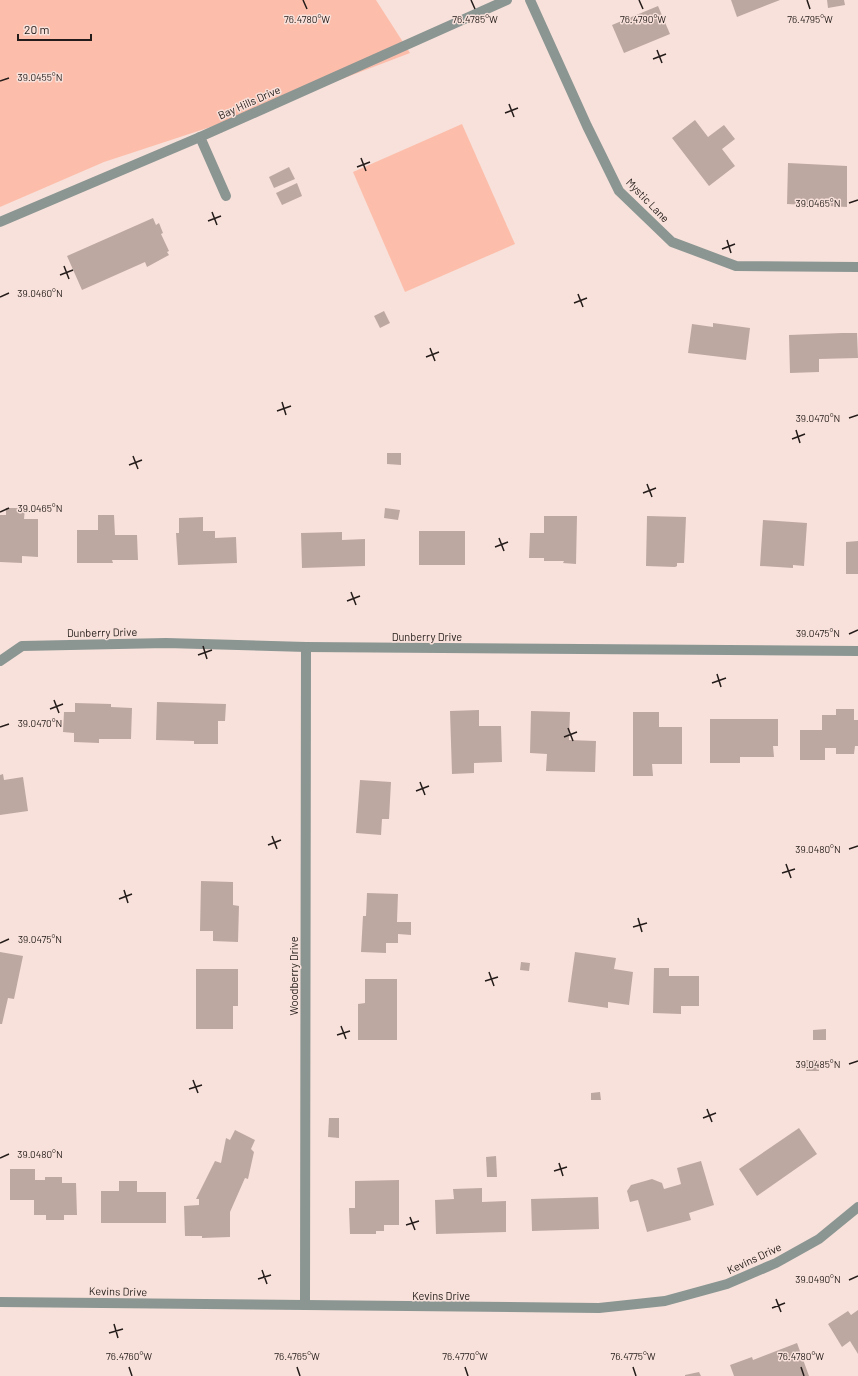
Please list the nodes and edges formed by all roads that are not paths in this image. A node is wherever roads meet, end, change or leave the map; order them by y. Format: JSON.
{"nodes":[{"id":1,"x":507,"y":0,"type":"edge"},
{"id":2,"x":530,"y":0,"type":"edge"},
{"id":3,"x":200,"y":137,"type":"junction"},
{"id":4,"x":226,"y":196,"type":"dead end"},
{"id":5,"x":0,"y":222,"type":"edge"},
{"id":6,"x":858,"y":267,"type":"edge"},
{"id":7,"x":306,"y":647,"type":"junction"},
{"id":8,"x":858,"y":651,"type":"edge"},
{"id":9,"x":0,"y":661,"type":"edge"},
{"id":10,"x":858,"y":1207,"type":"edge"},
{"id":11,"x":0,"y":1302,"type":"edge"},
{"id":12,"x":305,"y":1306,"type":"junction"}],
"edges":[{"from":1,"to":3,"type":"street","name":"Bay Hills Drive"},
{"from":2,"to":6,"type":"street","name":"Mystic Lane"},
{"from":3,"to":4,"type":"street"},
{"from":3,"to":5,"type":"street","name":"Bay Hills Drive"},
{"from":7,"to":8,"type":"street","name":"Dunberry Drive"},
{"from":7,"to":9,"type":"street","name":"Dunberry Drive"},
{"from":7,"to":12,"type":"street","name":"Woodberry Drive"},
{"from":10,"to":12,"type":"street","name":"Kevins Drive"},
{"from":11,"to":12,"type":"street","name":"Kevins Drive"}]}
